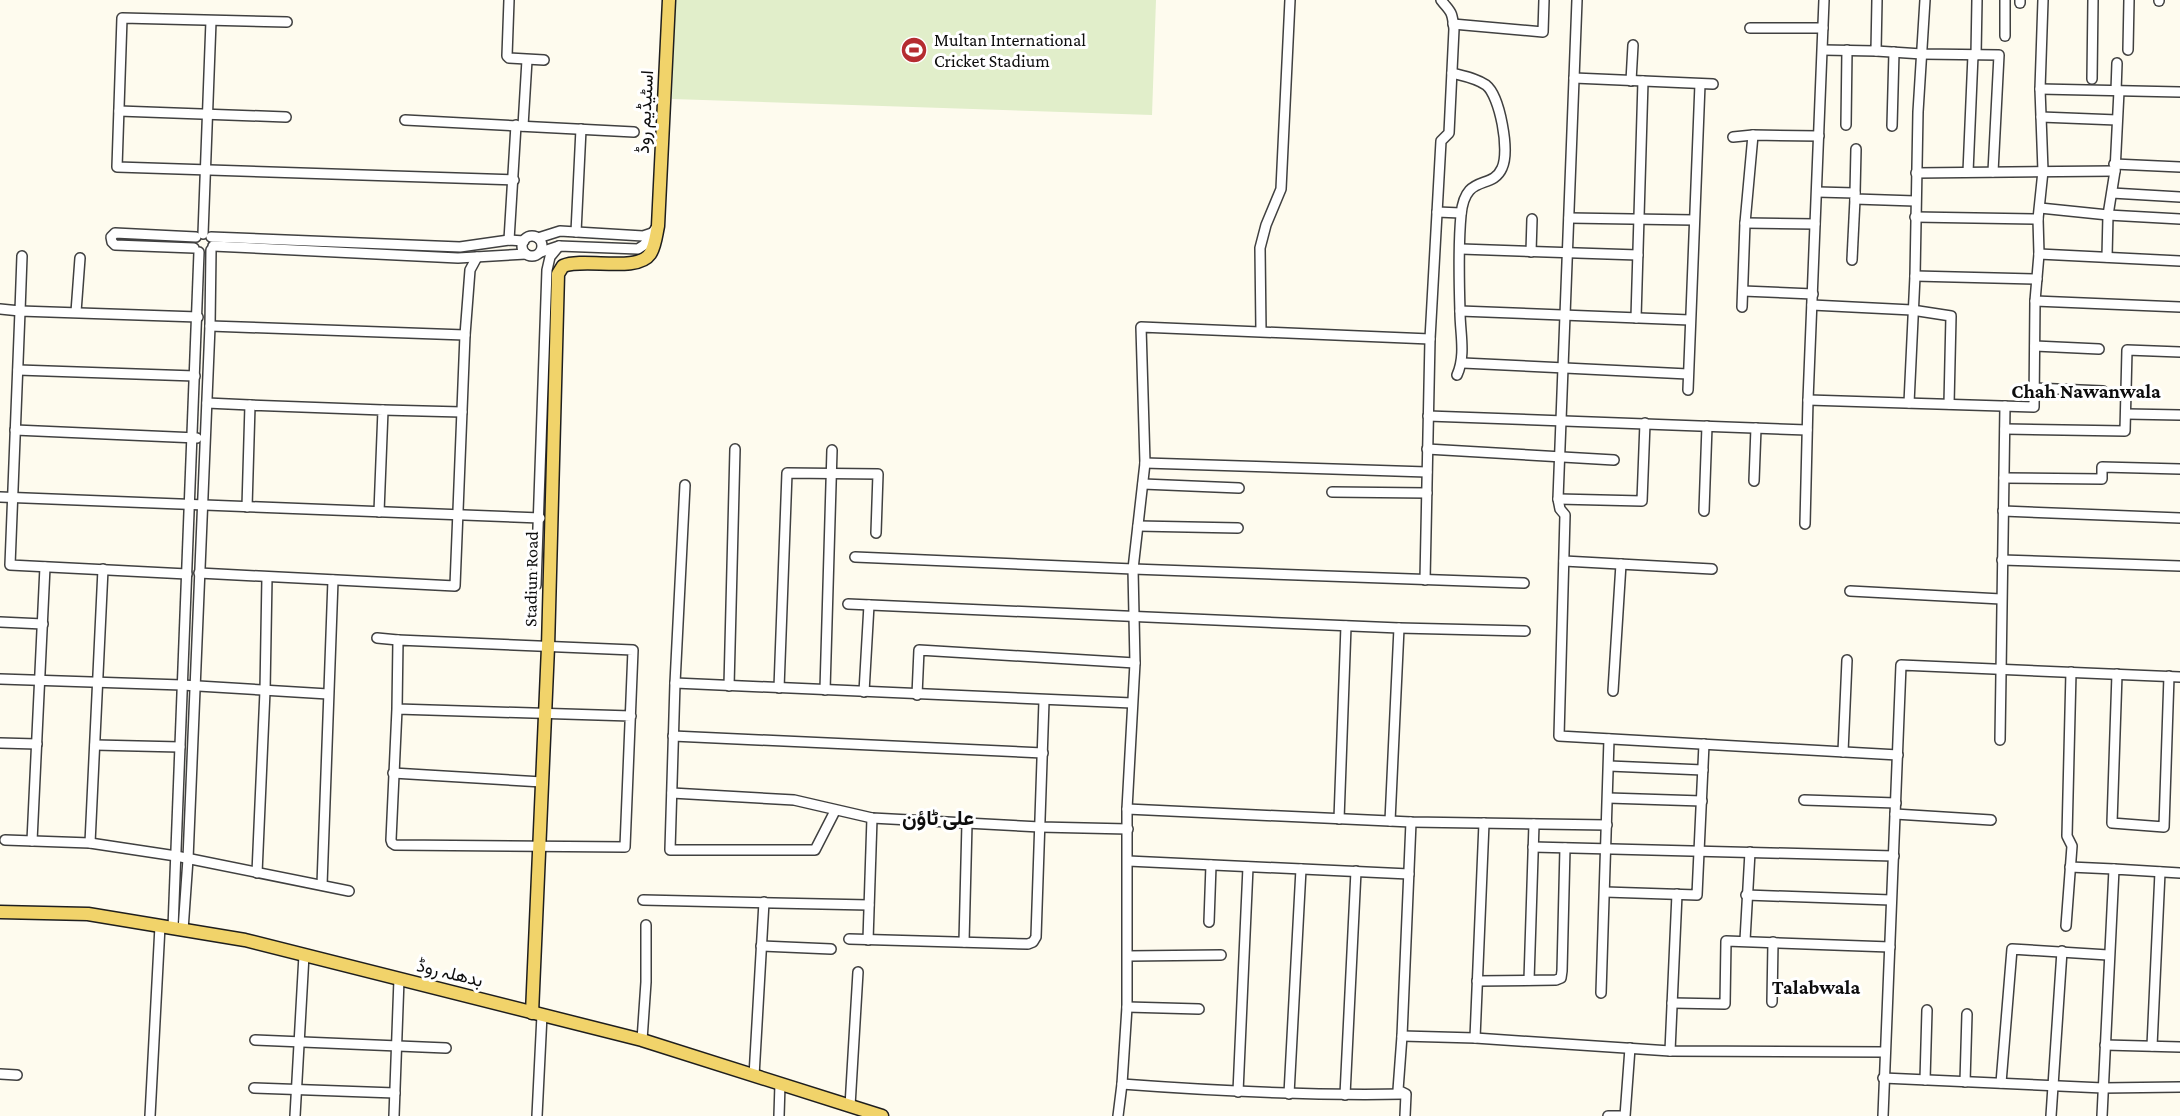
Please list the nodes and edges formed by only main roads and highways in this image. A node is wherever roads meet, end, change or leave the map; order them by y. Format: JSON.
{"nodes":[{"id":1,"x":669,"y":0,"type":"edge"},
{"id":2,"x":655,"y":229,"type":"joint"},
{"id":3,"x":0,"y":912,"type":"edge"},
{"id":4,"x":537,"y":1014,"type":"junction"},
{"id":5,"x":867,"y":1114,"type":"edge"},
{"id":6,"x":882,"y":1116,"type":"edge"}],
"edges":[{"from":1,"to":2,"type":"main road","name":"اسٹیڈیم روڈ"},
{"from":2,"to":4,"type":"main road","name":"Stadiun Road"},
{"from":3,"to":4,"type":"main road","name":"بدھلہ روڈ"},
{"from":4,"to":5,"type":"main road","name":"بدھلہ روڈ"},
{"from":5,"to":6,"type":"main road","name":"بدھلہ روڈ"}]}
